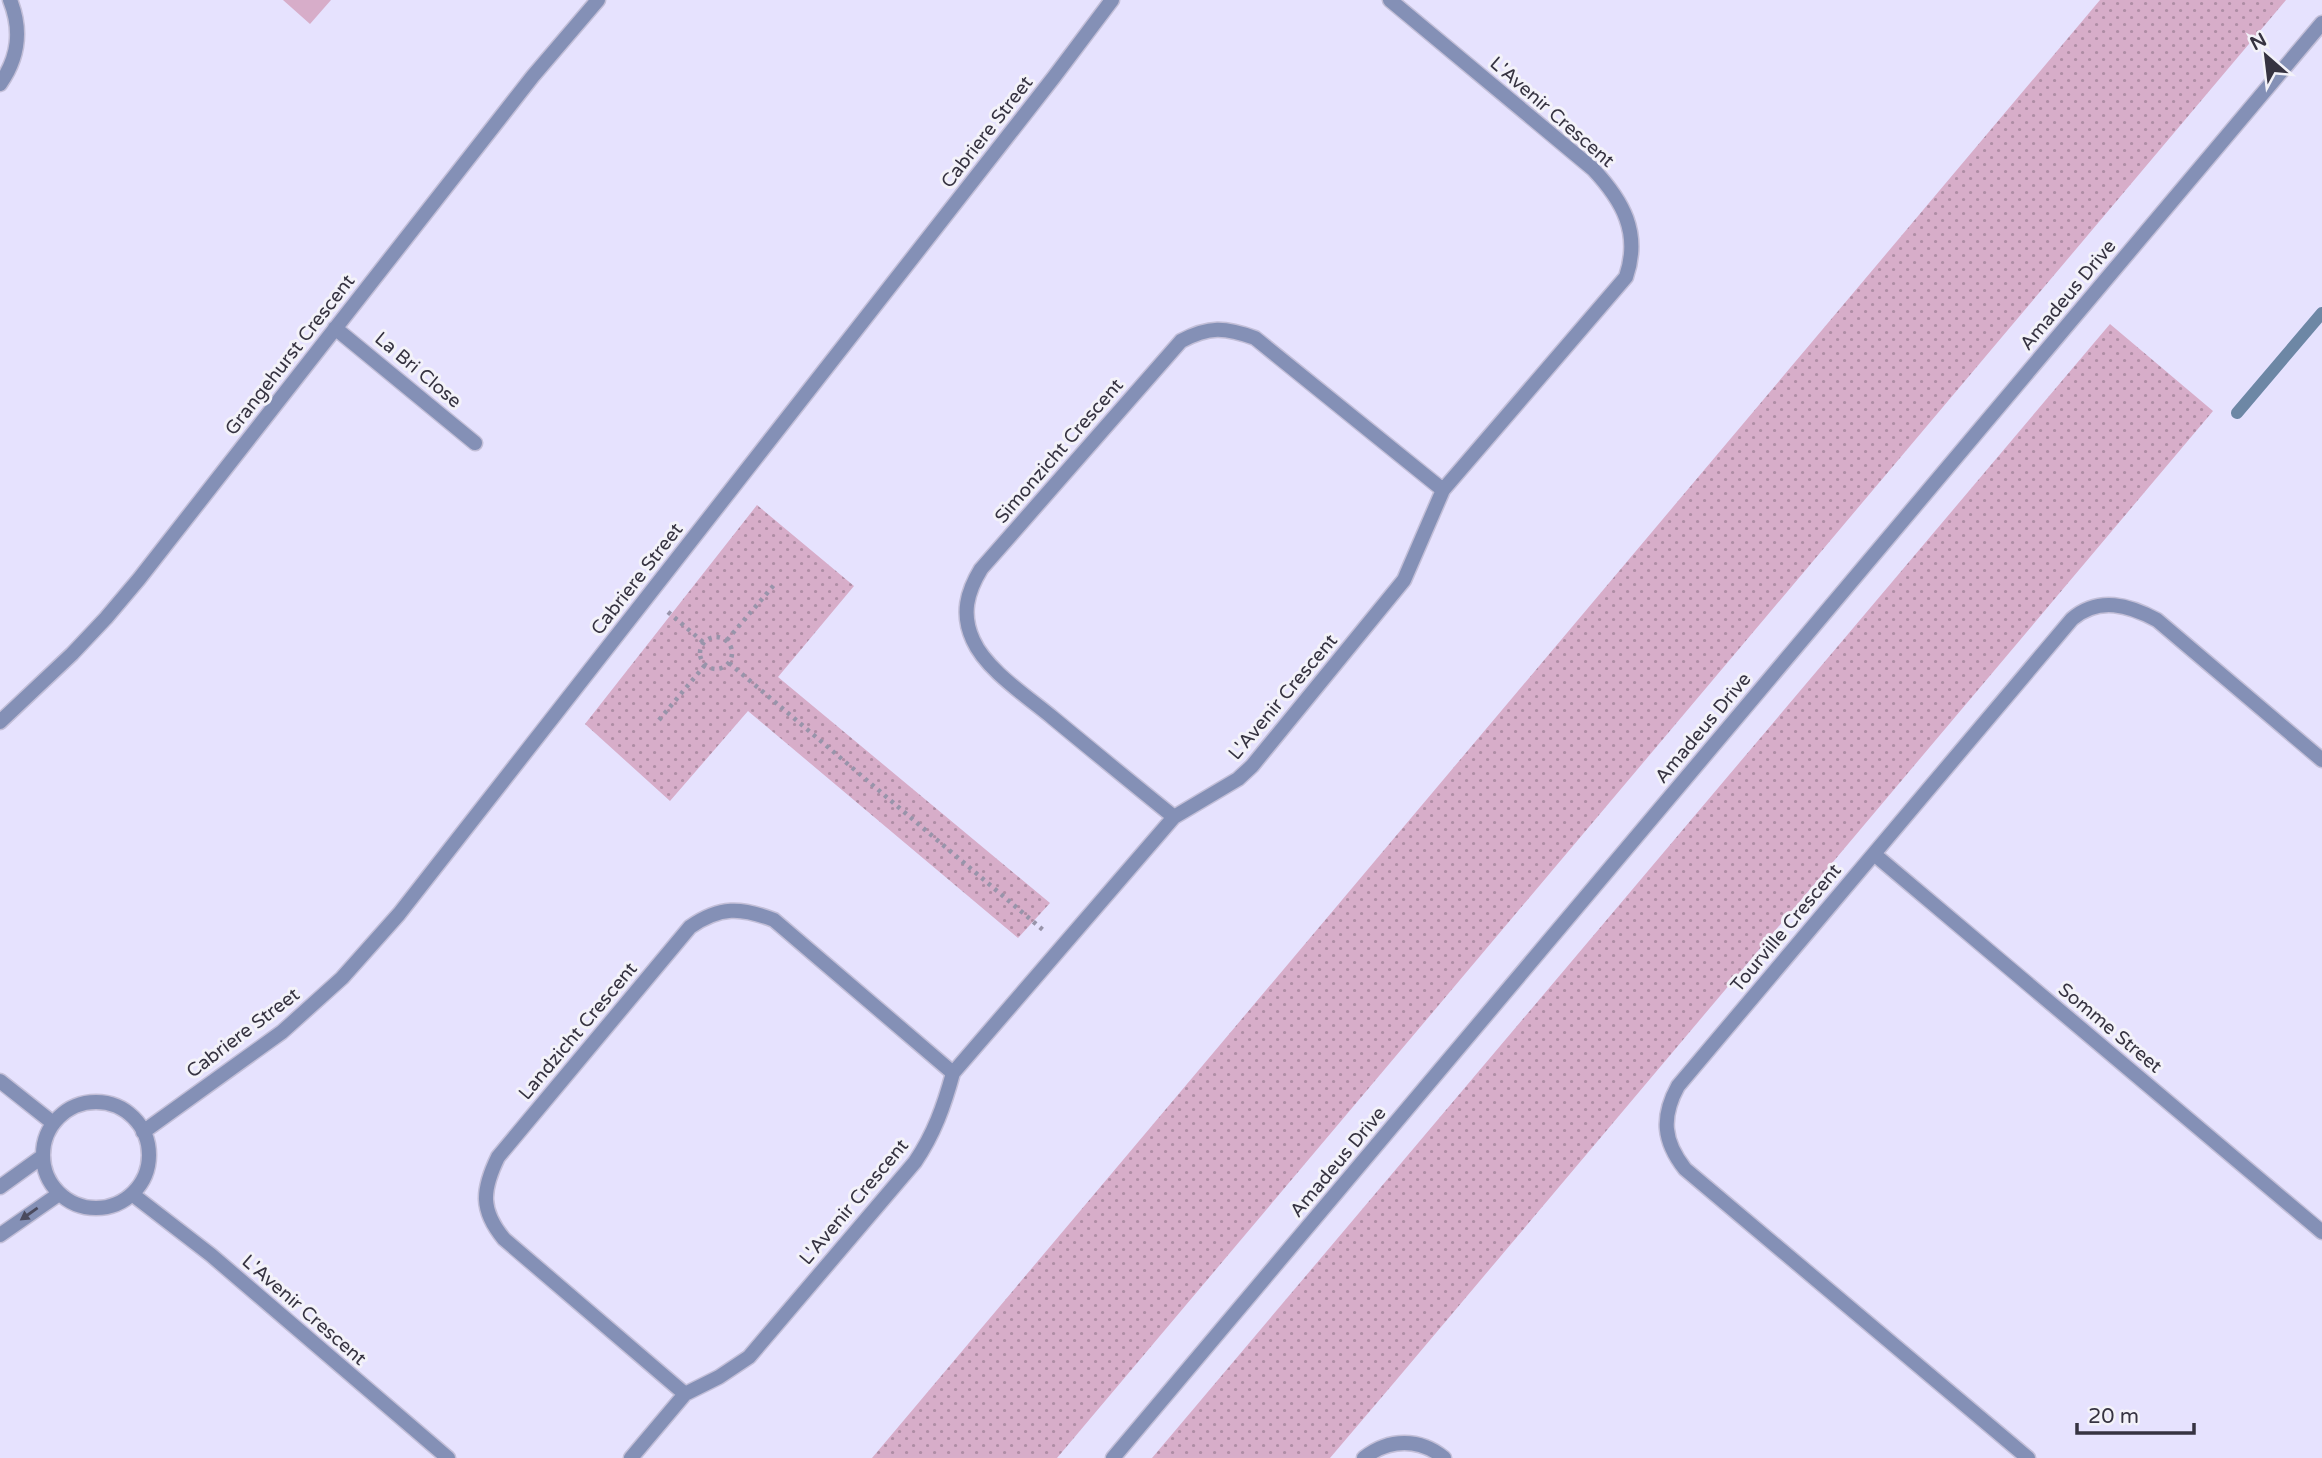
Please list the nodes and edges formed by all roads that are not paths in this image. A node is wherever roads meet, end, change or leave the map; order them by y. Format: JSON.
{"nodes":[{"id":1,"x":10,"y":0,"type":"edge"},
{"id":2,"x":598,"y":0,"type":"edge"},
{"id":3,"x":1112,"y":0,"type":"edge"},
{"id":4,"x":1390,"y":0,"type":"edge"},
{"id":5,"x":2322,"y":23,"type":"edge"},
{"id":6,"x":0,"y":84,"type":"edge"},
{"id":7,"x":335,"y":328,"type":"junction"},
{"id":8,"x":475,"y":443,"type":"dead end"},
{"id":9,"x":1443,"y":490,"type":"junction"},
{"id":10,"x":0,"y":722,"type":"edge"},
{"id":11,"x":2322,"y":760,"type":"edge"},
{"id":12,"x":1174,"y":817,"type":"junction"},
{"id":13,"x":1874,"y":854,"type":"junction"},
{"id":14,"x":953,"y":1073,"type":"junction"},
{"id":15,"x":0,"y":1081,"type":"edge"},
{"id":16,"x":53,"y":1124,"type":"junction"},
{"id":17,"x":144,"y":1132,"type":"junction"},
{"id":18,"x":43,"y":1156,"type":"junction"},
{"id":19,"x":0,"y":1187,"type":"edge"},
{"id":20,"x":59,"y":1194,"type":"junction"},
{"id":21,"x":132,"y":1194,"type":"junction"},
{"id":22,"x":2322,"y":1232,"type":"edge"},
{"id":23,"x":0,"y":1235,"type":"edge"},
{"id":24,"x":685,"y":1394,"type":"junction"},
{"id":25,"x":448,"y":1458,"type":"edge"},
{"id":26,"x":631,"y":1458,"type":"edge"},
{"id":27,"x":1113,"y":1458,"type":"edge"},
{"id":28,"x":1364,"y":1458,"type":"edge"},
{"id":29,"x":1444,"y":1458,"type":"edge"},
{"id":30,"x":2028,"y":1458,"type":"edge"}],
"edges":[{"from":1,"to":6,"type":"street"},
{"from":2,"to":7,"type":"street","name":"Grangehurst Crescent"},
{"from":3,"to":17,"type":"street","name":"Cabriere Street"},
{"from":4,"to":9,"type":"street","name":"L'Avenir Crescent"},
{"from":5,"to":27,"type":"street","name":"Amadeus Drive"},
{"from":7,"to":8,"type":"street","name":"La Bri Close"},
{"from":7,"to":10,"type":"street","name":"Grangehurst Crescent"},
{"from":9,"to":12,"type":"street","name":"L'Avenir Crescent"},
{"from":9,"to":12,"type":"street","name":"Simonzicht Crescent"},
{"from":11,"to":13,"type":"street","name":"Tourville Crescent"},
{"from":12,"to":14,"type":"street","name":"L'Avenir Crescent"},
{"from":13,"to":22,"type":"street","name":"Somme Street"},
{"from":13,"to":30,"type":"street","name":"Tourville Crescent"},
{"from":14,"to":24,"type":"street","name":"L'Avenir Crescent"},
{"from":14,"to":24,"type":"street","name":"Landzicht Crescent"},
{"from":15,"to":16,"type":"street"},
{"from":16,"to":17,"type":"street"},
{"from":16,"to":18,"type":"street"},
{"from":17,"to":21,"type":"street"},
{"from":18,"to":19,"type":"street"},
{"from":18,"to":20,"type":"street"},
{"from":20,"to":21,"type":"street"},
{"from":20,"to":23,"type":"street","one_way":true},
{"from":21,"to":25,"type":"street","name":"L'Avenir Crescent"},
{"from":24,"to":26,"type":"street","name":"L'Avenir Crescent"},
{"from":28,"to":29,"type":"street"}]}
